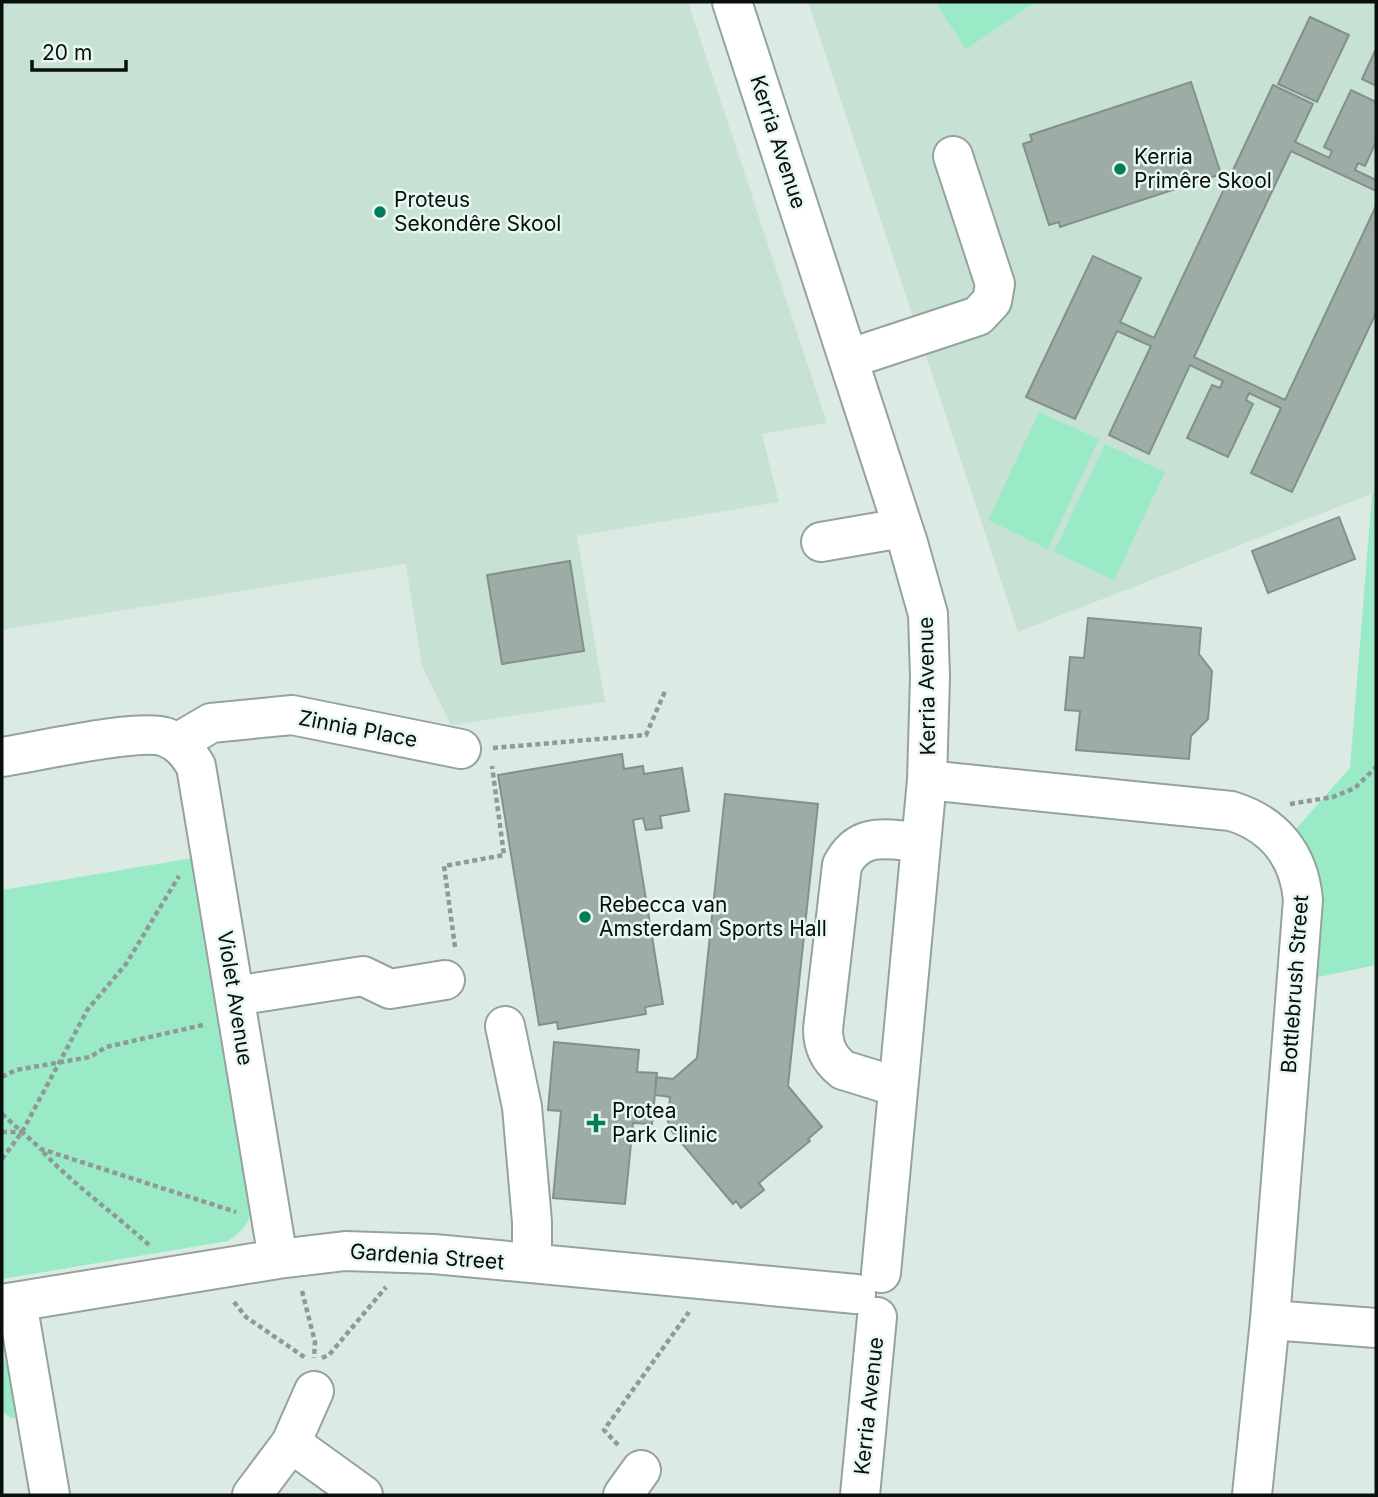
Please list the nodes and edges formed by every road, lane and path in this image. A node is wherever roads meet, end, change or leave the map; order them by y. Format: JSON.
{"nodes":[{"id":1,"x":732,"y":2,"type":"edge"},
{"id":2,"x":953,"y":156,"type":"dead end"},
{"id":3,"x":848,"y":359,"type":"junction"},
{"id":4,"x":902,"y":528,"type":"junction"},
{"id":5,"x":821,"y":542,"type":"dead end"},
{"id":6,"x":666,"y":689,"type":"dead end"},
{"id":7,"x":177,"y":743,"type":"junction"},
{"id":8,"x":475,"y":749,"type":"junction"},
{"id":9,"x":2,"y":757,"type":"edge"},
{"id":10,"x":1376,"y":768,"type":"edge"},
{"id":11,"x":927,"y":780,"type":"junction"},
{"id":12,"x":1259,"y":823,"type":"junction"},
{"id":13,"x":921,"y":842,"type":"junction"},
{"id":14,"x":212,"y":856,"type":"junction"},
{"id":15,"x":445,"y":980,"type":"joint"},
{"id":16,"x":237,"y":1008,"type":"junction"},
{"id":17,"x":505,"y":1027,"type":"dead end"},
{"id":18,"x":62,"y":1061,"type":"junction"},
{"id":19,"x":2,"y":1077,"type":"edge"},
{"id":20,"x":898,"y":1087,"type":"junction"},
{"id":21,"x":2,"y":1114,"type":"edge"},
{"id":22,"x":2,"y":1132,"type":"edge"},
{"id":23,"x":22,"y":1132,"type":"junction"},
{"id":24,"x":41,"y":1149,"type":"junction"},
{"id":25,"x":2,"y":1159,"type":"edge"},
{"id":26,"x":271,"y":1216,"type":"junction"},
{"id":27,"x":394,"y":1251,"type":"junction"},
{"id":28,"x":287,"y":1257,"type":"junction"},
{"id":29,"x":532,"y":1264,"type":"junction"},
{"id":30,"x":223,"y":1268,"type":"junction"},
{"id":31,"x":161,"y":1278,"type":"junction"},
{"id":32,"x":702,"y":1278,"type":"junction"},
{"id":33,"x":871,"y":1295,"type":"junction"},
{"id":34,"x":9,"y":1303,"type":"edge"},
{"id":35,"x":1270,"y":1320,"type":"junction"},
{"id":36,"x":1376,"y":1328,"type":"edge"},
{"id":37,"x":314,"y":1377,"type":"junction"},
{"id":38,"x":291,"y":1443,"type":"junction"},
{"id":39,"x":632,"y":1483,"type":"edge"},
{"id":40,"x":50,"y":1495,"type":"edge"},
{"id":41,"x":252,"y":1495,"type":"edge"},
{"id":42,"x":363,"y":1495,"type":"edge"},
{"id":43,"x":860,"y":1495,"type":"edge"},
{"id":44,"x":1252,"y":1495,"type":"edge"}],
"edges":[{"from":1,"to":3,"type":"street","name":"Kerria Avenue"},
{"from":2,"to":3,"type":"street"},
{"from":3,"to":4,"type":"street","name":"Kerria Avenue"},
{"from":4,"to":5,"type":"street"},
{"from":4,"to":11,"type":"street","name":"Kerria Avenue"},
{"from":6,"to":8,"type":"path"},
{"from":7,"to":8,"type":"street","name":"Zinnia Place"},
{"from":7,"to":9,"type":"street"},
{"from":7,"to":14,"type":"street","name":"Violet Avenue"},
{"from":8,"to":15,"type":"path"},
{"from":10,"to":12,"type":"path"},
{"from":11,"to":12,"type":"street","name":"Bottlebrush Street"},
{"from":11,"to":13,"type":"street","name":"Kerria Avenue"},
{"from":12,"to":35,"type":"street","name":"Bottlebrush Street"},
{"from":13,"to":20,"type":"street","name":"Kerria Avenue"},
{"from":13,"to":20,"type":"street"},
{"from":14,"to":16,"type":"street","name":"Violet Avenue"},
{"from":14,"to":18,"type":"path"},
{"from":15,"to":16,"type":"street"},
{"from":16,"to":18,"type":"path"},
{"from":16,"to":26,"type":"street","name":"Violet Avenue"},
{"from":17,"to":29,"type":"street"},
{"from":18,"to":19,"type":"path"},
{"from":18,"to":23,"type":"path"},
{"from":20,"to":33,"type":"street","name":"Kerria Avenue"},
{"from":21,"to":23,"type":"path"},
{"from":22,"to":23,"type":"path"},
{"from":23,"to":24,"type":"path"},
{"from":23,"to":25,"type":"path"},
{"from":24,"to":26,"type":"path"},
{"from":24,"to":31,"type":"path"},
{"from":26,"to":28,"type":"street","name":"Violet Avenue"},
{"from":27,"to":28,"type":"street","name":"Gardenia Street"},
{"from":27,"to":29,"type":"street","name":"Gardenia Street"},
{"from":27,"to":37,"type":"path"},
{"from":28,"to":30,"type":"street","name":"Gardenia Street"},
{"from":28,"to":37,"type":"path"},
{"from":29,"to":32,"type":"street","name":"Gardenia Street"},
{"from":30,"to":31,"type":"street","name":"Gardenia Street"},
{"from":30,"to":37,"type":"path"},
{"from":31,"to":34,"type":"street","name":"Gardenia Street"},
{"from":32,"to":33,"type":"street","name":"Gardenia Street"},
{"from":32,"to":39,"type":"path"},
{"from":33,"to":43,"type":"street","name":"Kerria Avenue"},
{"from":34,"to":40,"type":"street"},
{"from":35,"to":36,"type":"street"},
{"from":35,"to":44,"type":"street","name":"Bottlebrush Street"},
{"from":37,"to":38,"type":"street"},
{"from":38,"to":41,"type":"street"},
{"from":38,"to":42,"type":"street"}]}
